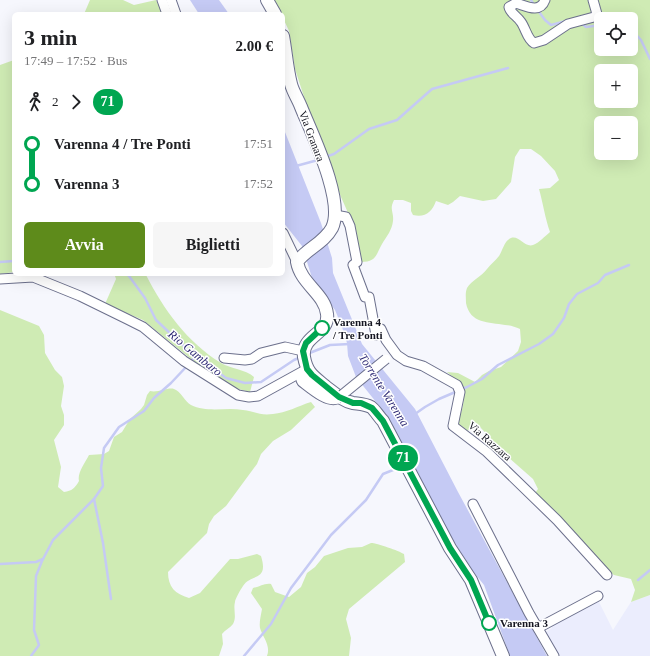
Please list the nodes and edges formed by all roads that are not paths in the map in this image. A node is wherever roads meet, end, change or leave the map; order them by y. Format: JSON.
{"nodes":[{"id":1,"x":162,"y":0,"type":"edge"},
{"id":2,"x":171,"y":0,"type":"edge"},
{"id":3,"x":267,"y":0,"type":"edge"},
{"id":4,"x":545,"y":0,"type":"edge"},
{"id":5,"x":593,"y":0,"type":"edge"},
{"id":6,"x":166,"y":12,"type":"edge"},
{"id":7,"x":175,"y":12,"type":"edge"},
{"id":8,"x":274,"y":12,"type":"edge"},
{"id":9,"x":285,"y":47,"type":"edge"},
{"id":10,"x":335,"y":215,"type":"junction"},
{"id":11,"x":285,"y":236,"type":"edge"},
{"id":12,"x":299,"y":260,"type":"junction"},
{"id":13,"x":0,"y":279,"type":"edge"},
{"id":14,"x":396,"y":350,"type":"junction"},
{"id":15,"x":303,"y":351,"type":"junction"},
{"id":16,"x":224,"y":358,"type":"dead end"},
{"id":17,"x":306,"y":367,"type":"junction"},
{"id":18,"x":328,"y":388,"type":"junction"},
{"id":19,"x":473,"y":504,"type":"dead end"},
{"id":20,"x":607,"y":575,"type":"dead end"},
{"id":21,"x":598,"y":596,"type":"dead end"},
{"id":22,"x":538,"y":628,"type":"junction"},
{"id":23,"x":502,"y":656,"type":"edge"},
{"id":24,"x":554,"y":656,"type":"edge"}],
"edges":[{"from":1,"to":6,"type":"street"},
{"from":2,"to":7,"type":"street"},
{"from":3,"to":8,"type":"street"},
{"from":4,"to":5,"type":"street"},
{"from":9,"to":10,"type":"street","name":"Via Granara"},
{"from":10,"to":12,"type":"street","name":"Via Granara"},
{"from":10,"to":14,"type":"street","name":"Via Razzara"},
{"from":11,"to":12,"type":"street"},
{"from":12,"to":15,"type":"street"},
{"from":13,"to":17,"type":"street"},
{"from":14,"to":18,"type":"street","bridge":true},
{"from":14,"to":20,"type":"street","name":"Via Razzara"},
{"from":15,"to":16,"type":"street"},
{"from":15,"to":17,"type":"street"},
{"from":17,"to":18,"type":"street"},
{"from":18,"to":23,"type":"street"},
{"from":19,"to":22,"type":"street"},
{"from":21,"to":22,"type":"street"},
{"from":22,"to":24,"type":"street"}]}
